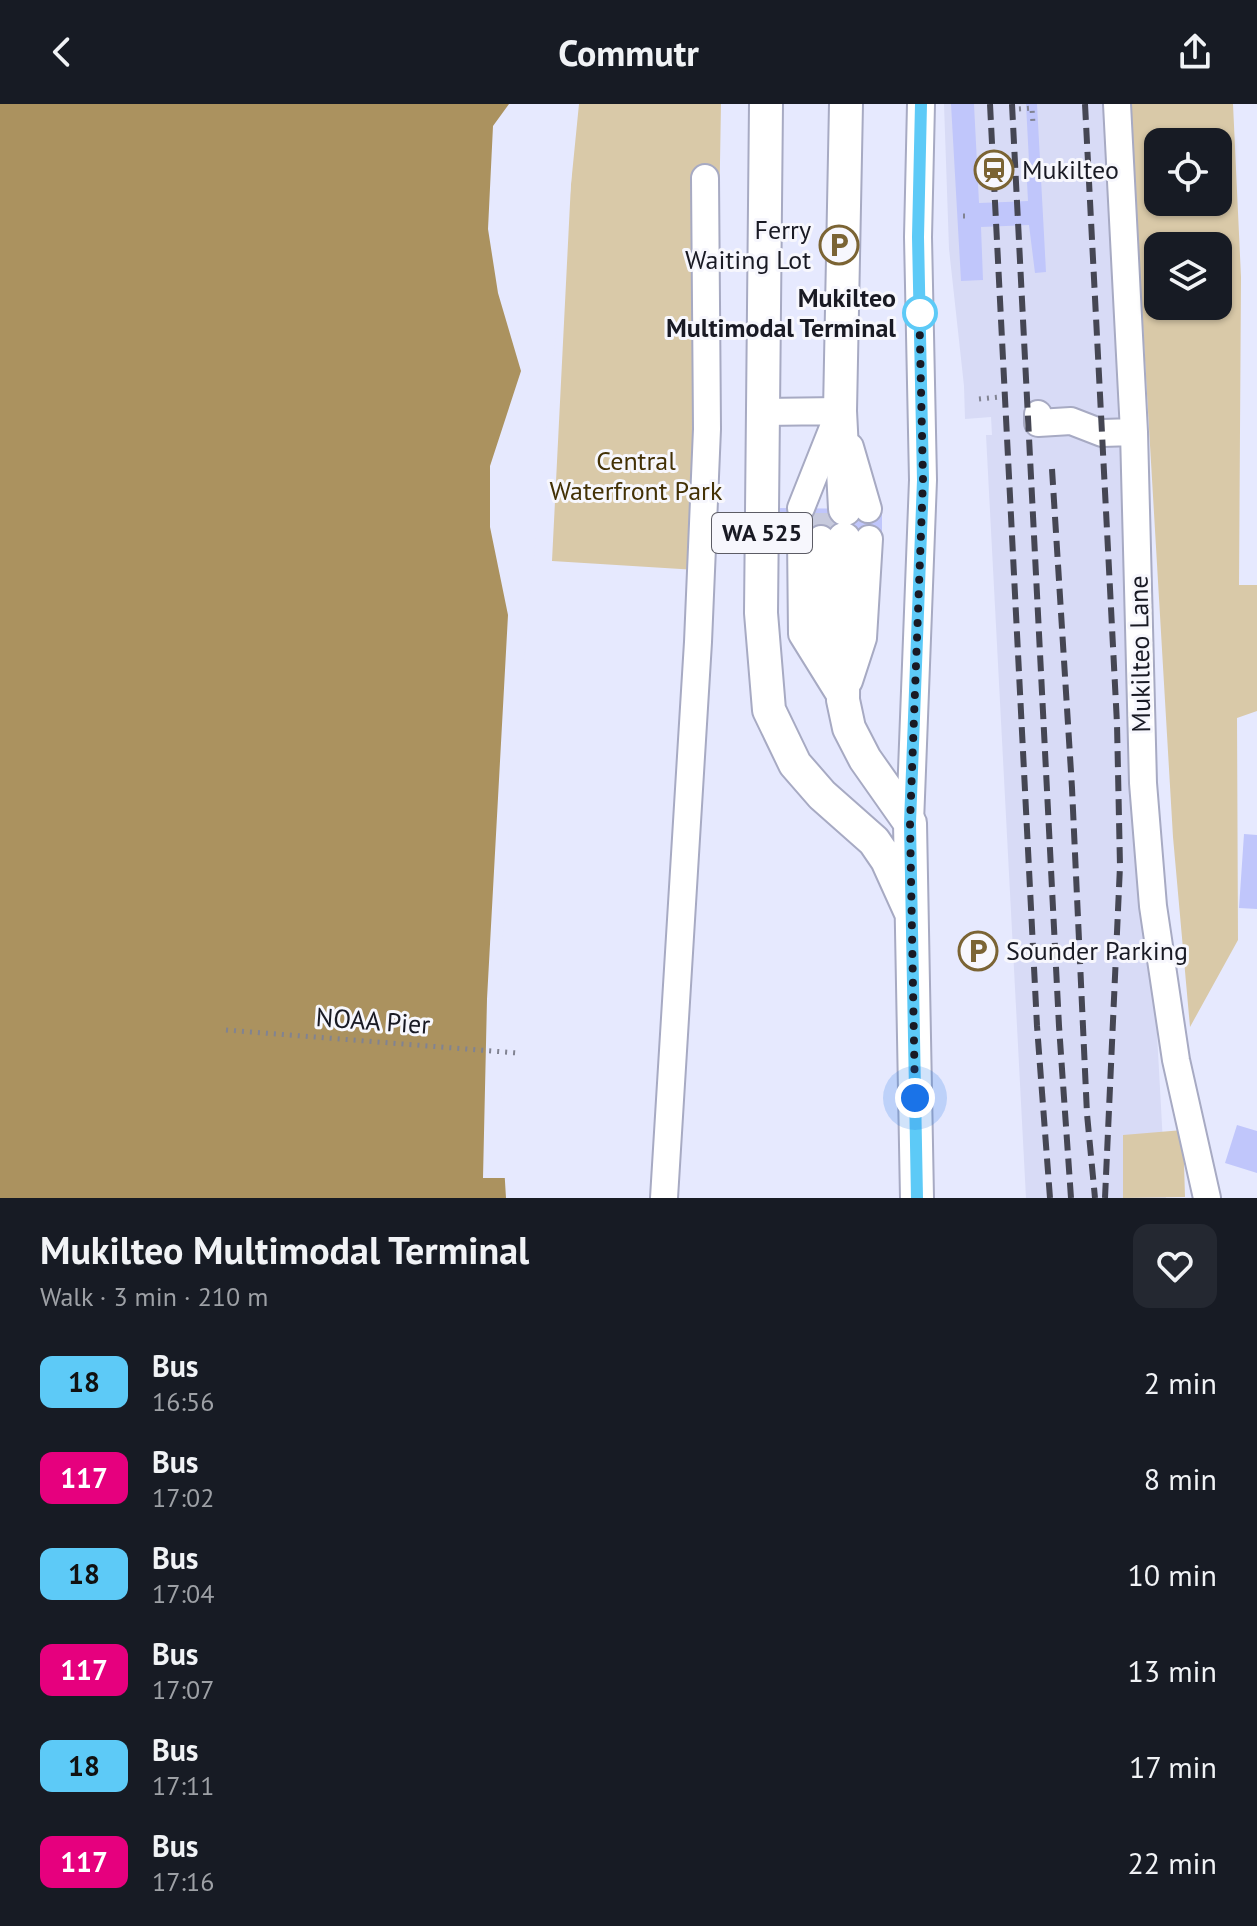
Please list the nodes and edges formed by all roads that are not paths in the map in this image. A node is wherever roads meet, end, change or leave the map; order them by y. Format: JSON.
{"nodes":[{"id":1,"x":766,"y":104,"type":"edge"},
{"id":2,"x":846,"y":104,"type":"edge"},
{"id":3,"x":921,"y":104,"type":"edge"},
{"id":4,"x":1117,"y":104,"type":"edge"},
{"id":5,"x":705,"y":178,"type":"dead end"},
{"id":6,"x":840,"y":411,"type":"junction"},
{"id":7,"x":763,"y":412,"type":"junction"},
{"id":8,"x":1038,"y":414,"type":"dead end"},
{"id":9,"x":1134,"y":432,"type":"junction"},
{"id":10,"x":834,"y":524,"type":"junction"},
{"id":11,"x":843,"y":700,"type":"junction"},
{"id":12,"x":910,"y":823,"type":"junction"},
{"id":13,"x":911,"y":913,"type":"junction"},
{"id":14,"x":664,"y":1198,"type":"edge"},
{"id":15,"x":917,"y":1198,"type":"edge"},
{"id":16,"x":1207,"y":1198,"type":"edge"}],
"edges":[{"from":1,"to":7,"type":"main road","number":"WA 525"},
{"from":2,"to":6,"type":"main road","number":"WA 525"},
{"from":3,"to":12,"type":"street"},
{"from":4,"to":9,"type":"street","name":"Mukilteo Lane"},
{"from":5,"to":14,"type":"street"},
{"from":6,"to":7,"type":"street"},
{"from":6,"to":10,"type":"main road","number":"WA 525"},
{"from":6,"to":10,"type":"street","number":"WA 525"},
{"from":7,"to":13,"type":"main road","number":"WA 525"},
{"from":8,"to":9,"type":"street"},
{"from":9,"to":16,"type":"street","name":"Mukilteo Lane"},
{"from":10,"to":11,"type":"main road","number":"WA 525"},
{"from":10,"to":11,"type":"street","number":"WA 525"},
{"from":11,"to":12,"type":"main road","number":"WA 525"},
{"from":12,"to":13,"type":"main road","number":"WA 525"},
{"from":13,"to":15,"type":"main road","number":"WA 525"}]}
